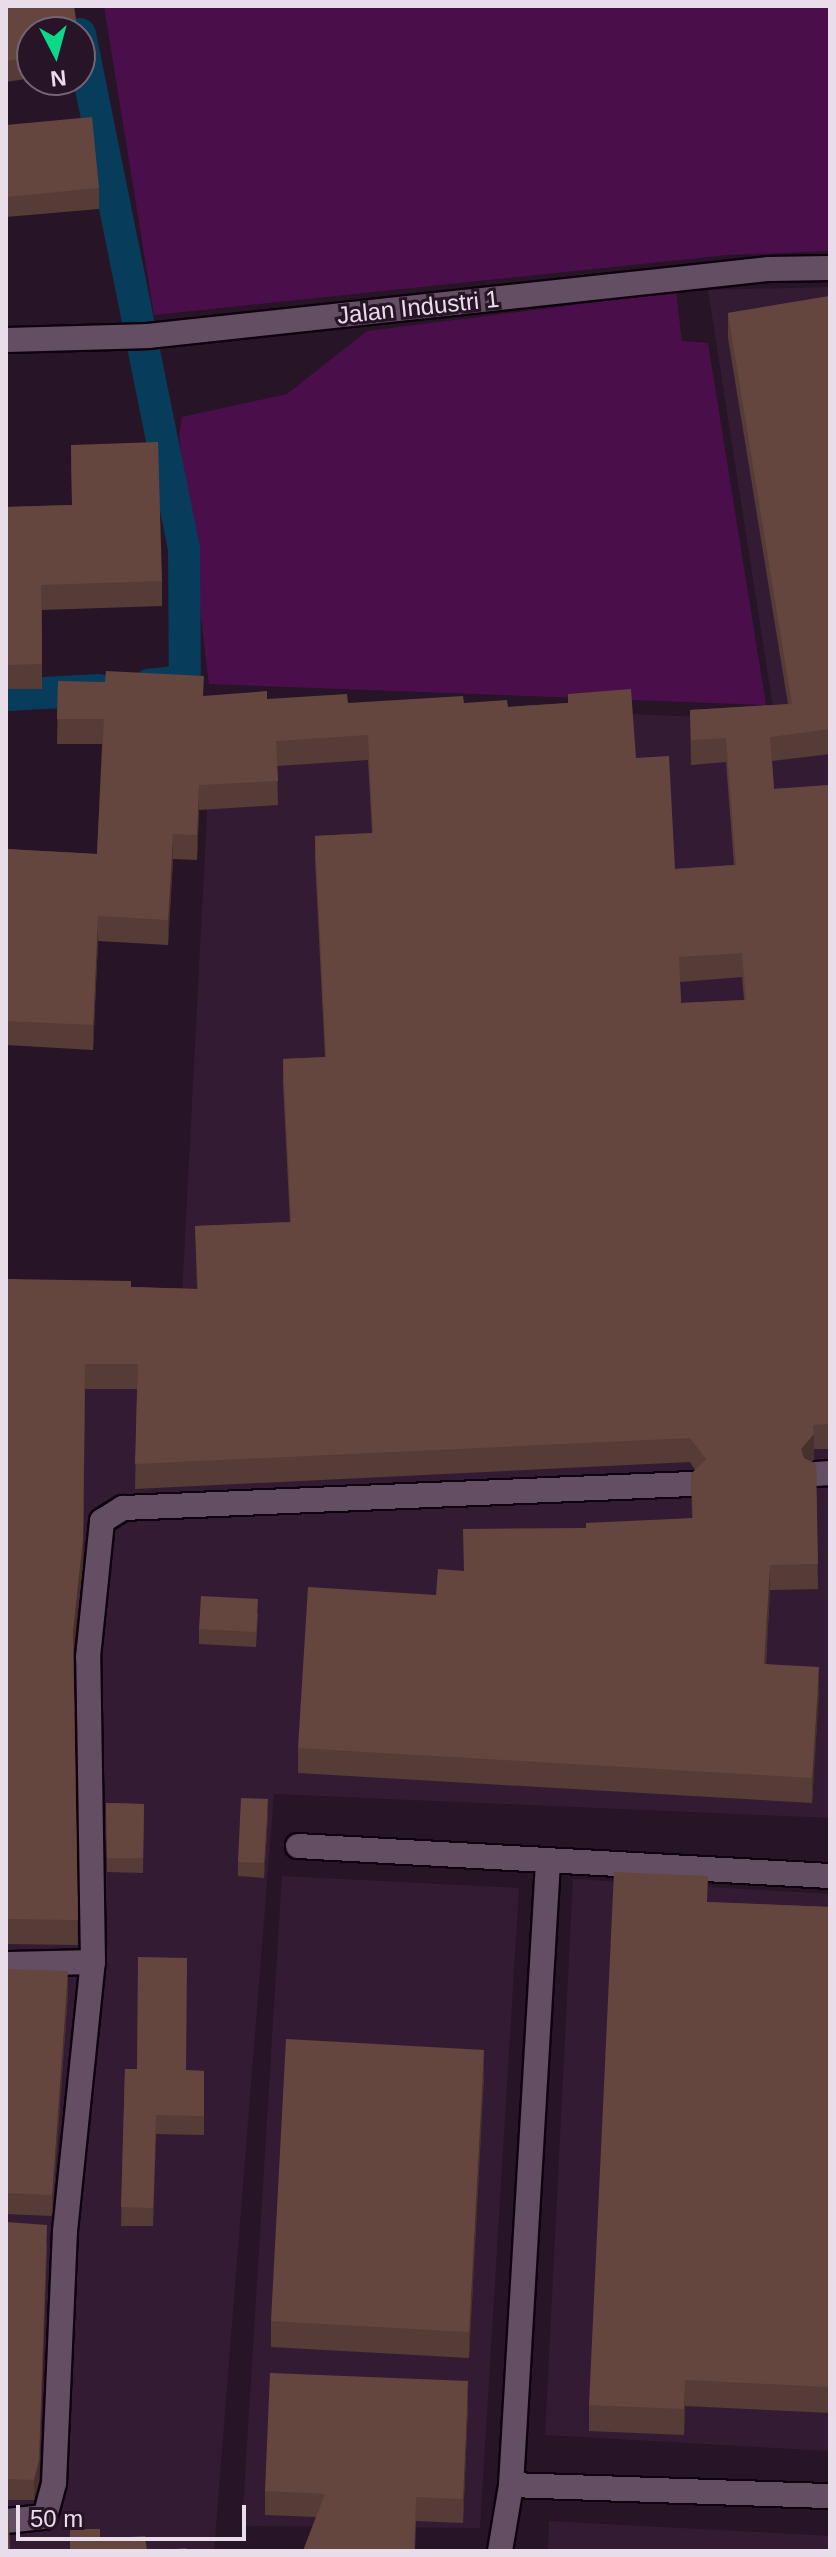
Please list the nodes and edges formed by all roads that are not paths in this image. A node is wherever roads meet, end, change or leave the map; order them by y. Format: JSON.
{"nodes":[{"id":1,"x":830,"y":268,"type":"edge"},
{"id":2,"x":6,"y":340,"type":"edge"},
{"id":3,"x":691,"y":1484,"type":"edge"},
{"id":4,"x":298,"y":1846,"type":"dead end"},
{"id":5,"x":548,"y":1863,"type":"junction"},
{"id":6,"x":830,"y":1876,"type":"edge"},
{"id":7,"x":93,"y":1962,"type":"junction"},
{"id":8,"x":6,"y":1964,"type":"edge"},
{"id":9,"x":36,"y":2230,"type":"edge"},
{"id":10,"x":65,"y":2231,"type":"junction"},
{"id":11,"x":511,"y":2485,"type":"junction"},
{"id":12,"x":830,"y":2496,"type":"edge"},
{"id":13,"x":6,"y":2521,"type":"edge"},
{"id":14,"x":500,"y":2551,"type":"edge"}],
"edges":[{"from":1,"to":2,"type":"street","name":"Jalan Industri 1"},
{"from":3,"to":7,"type":"street"},
{"from":4,"to":5,"type":"street"},
{"from":5,"to":6,"type":"street"},
{"from":5,"to":11,"type":"street"},
{"from":7,"to":8,"type":"street"},
{"from":7,"to":10,"type":"street"},
{"from":9,"to":10,"type":"street"},
{"from":10,"to":13,"type":"street"},
{"from":11,"to":12,"type":"street"},
{"from":11,"to":14,"type":"street"}]}
